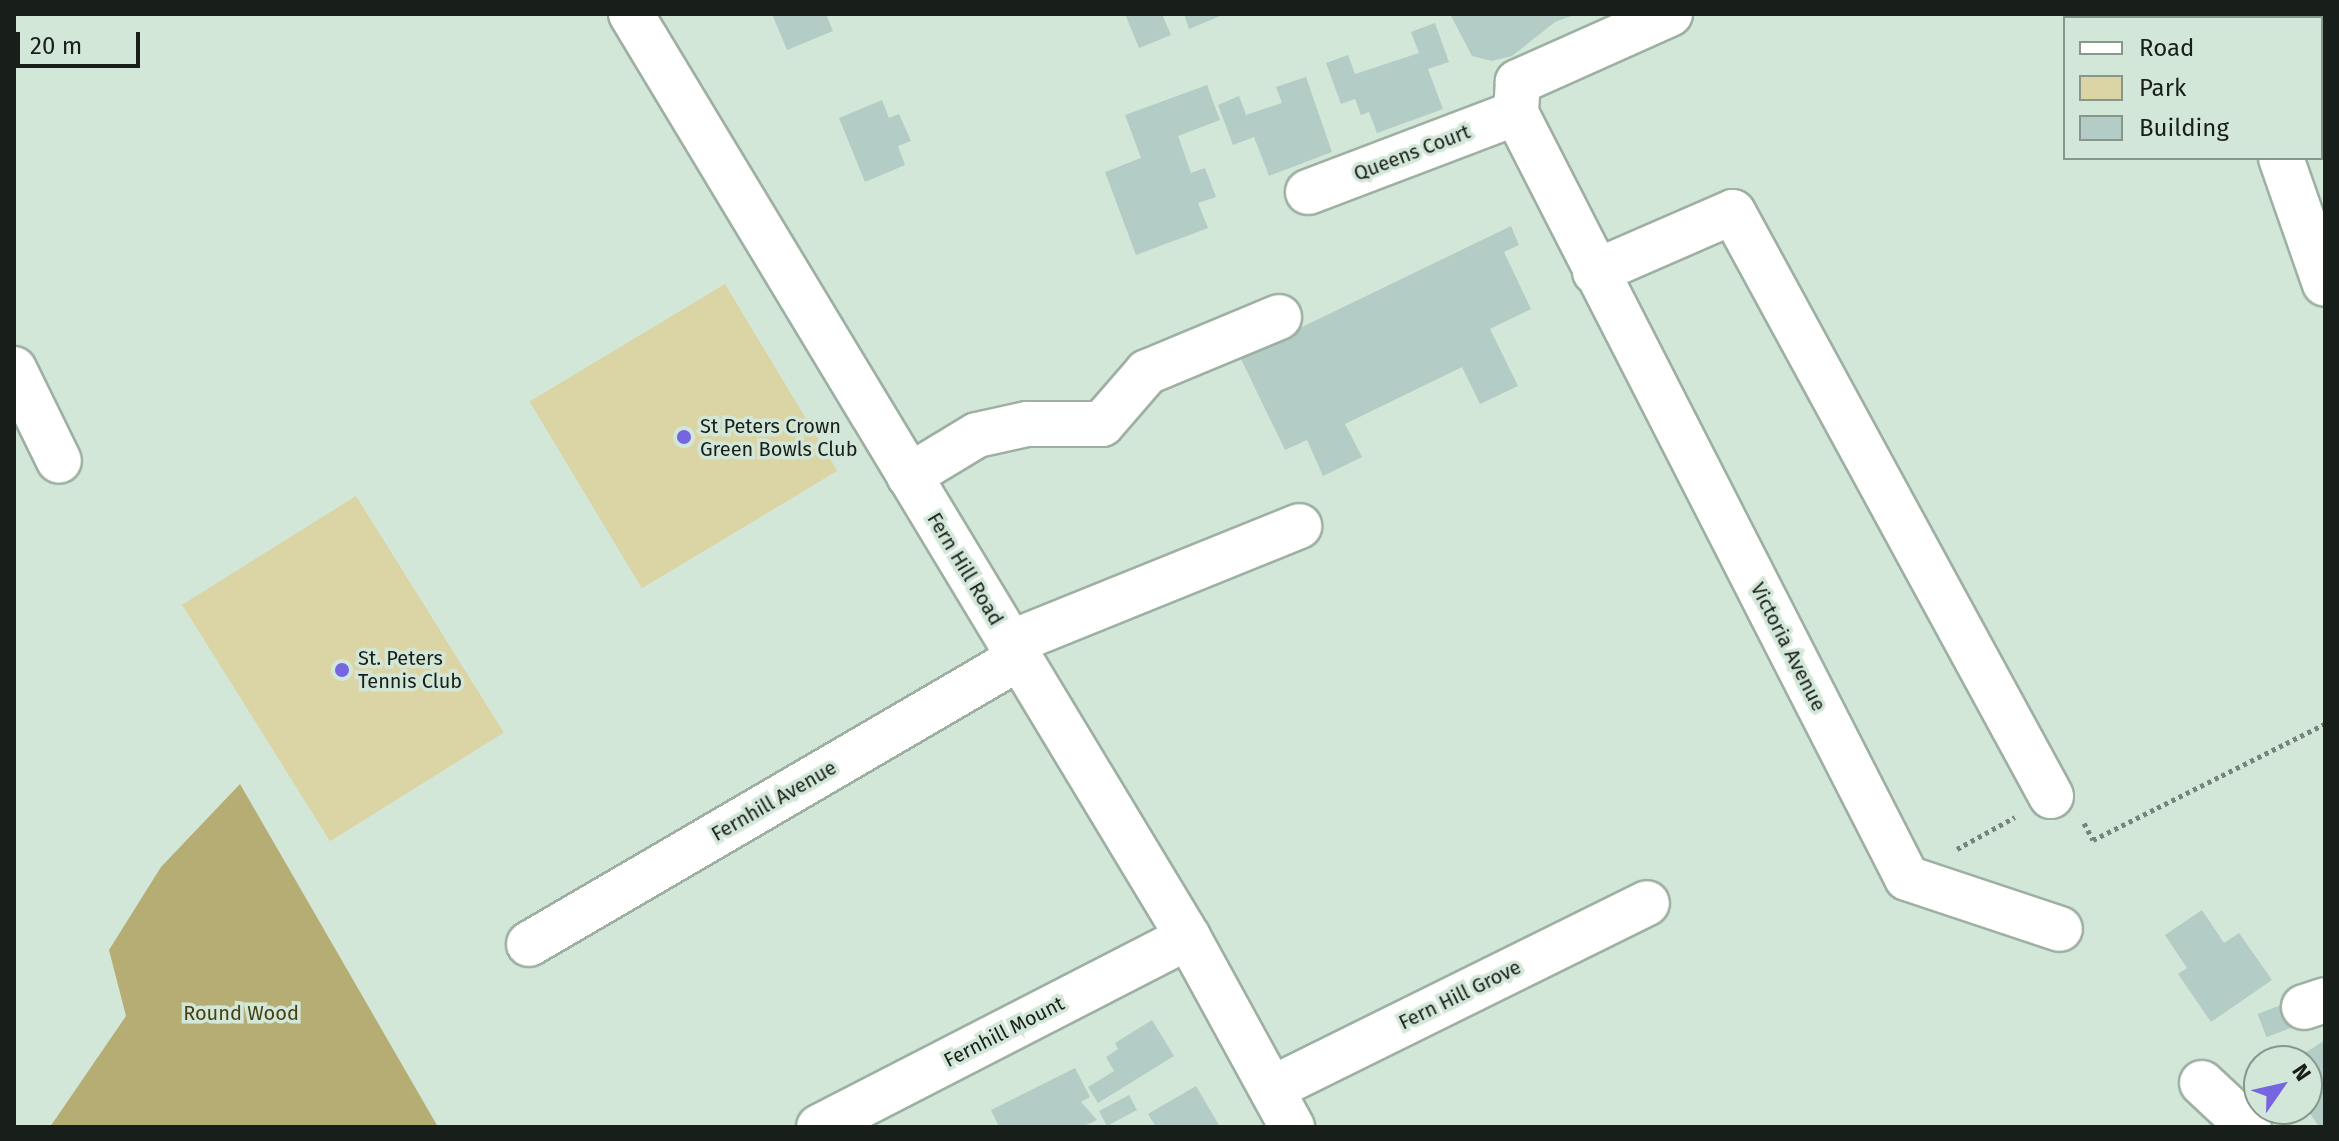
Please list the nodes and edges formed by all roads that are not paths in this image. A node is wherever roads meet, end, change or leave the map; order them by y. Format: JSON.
{"nodes":[{"id":1,"x":631,"y":14,"type":"edge"},
{"id":2,"x":1670,"y":14,"type":"edge"},
{"id":3,"x":1517,"y":98,"type":"junction"},
{"id":4,"x":2282,"y":160,"type":"edge"},
{"id":5,"x":1308,"y":192,"type":"dead end"},
{"id":6,"x":1595,"y":272,"type":"junction"},
{"id":7,"x":2325,"y":284,"type":"edge"},
{"id":8,"x":1279,"y":317,"type":"dead end"},
{"id":9,"x":14,"y":369,"type":"edge"},
{"id":10,"x":59,"y":461,"type":"dead end"},
{"id":11,"x":909,"y":476,"type":"junction"},
{"id":12,"x":1299,"y":526,"type":"dead end"},
{"id":13,"x":1015,"y":651,"type":"junction"},
{"id":14,"x":2051,"y":796,"type":"road end"},
{"id":15,"x":1647,"y":903,"type":"dead end"},
{"id":16,"x":2060,"y":929,"type":"dead end"},
{"id":17,"x":1188,"y":937,"type":"junction"},
{"id":18,"x":529,"y":944,"type":"dead end"},
{"id":19,"x":2202,"y":1083,"type":"dead end"},
{"id":20,"x":1273,"y":1088,"type":"junction"},
{"id":21,"x":819,"y":1127,"type":"edge"},
{"id":22,"x":1292,"y":1127,"type":"edge"},
{"id":23,"x":2249,"y":1127,"type":"edge"}],
"edges":[{"from":1,"to":11,"type":"street","name":"Fern Hill Road"},
{"from":2,"to":3,"type":"street","name":"Queens Court"},
{"from":3,"to":5,"type":"street","name":"Queens Court"},
{"from":3,"to":6,"type":"street","name":"Victoria Avenue"},
{"from":4,"to":7,"type":"street"},
{"from":6,"to":14,"type":"street"},
{"from":6,"to":16,"type":"street","name":"Victoria Avenue"},
{"from":8,"to":11,"type":"street"},
{"from":9,"to":10,"type":"street"},
{"from":11,"to":13,"type":"street","name":"Fern Hill Road"},
{"from":12,"to":13,"type":"street","name":"Fernhill Avenue"},
{"from":13,"to":17,"type":"street","name":"Fern Hill Road"},
{"from":13,"to":18,"type":"street","name":"Fernhill Avenue"},
{"from":15,"to":20,"type":"street","name":"Fern Hill Grove"},
{"from":17,"to":20,"type":"street","name":"Fern Hill Road"},
{"from":17,"to":21,"type":"street","name":"Fernhill Mount"},
{"from":19,"to":23,"type":"street"},
{"from":20,"to":22,"type":"street","name":"Fern Hill Road"}]}
